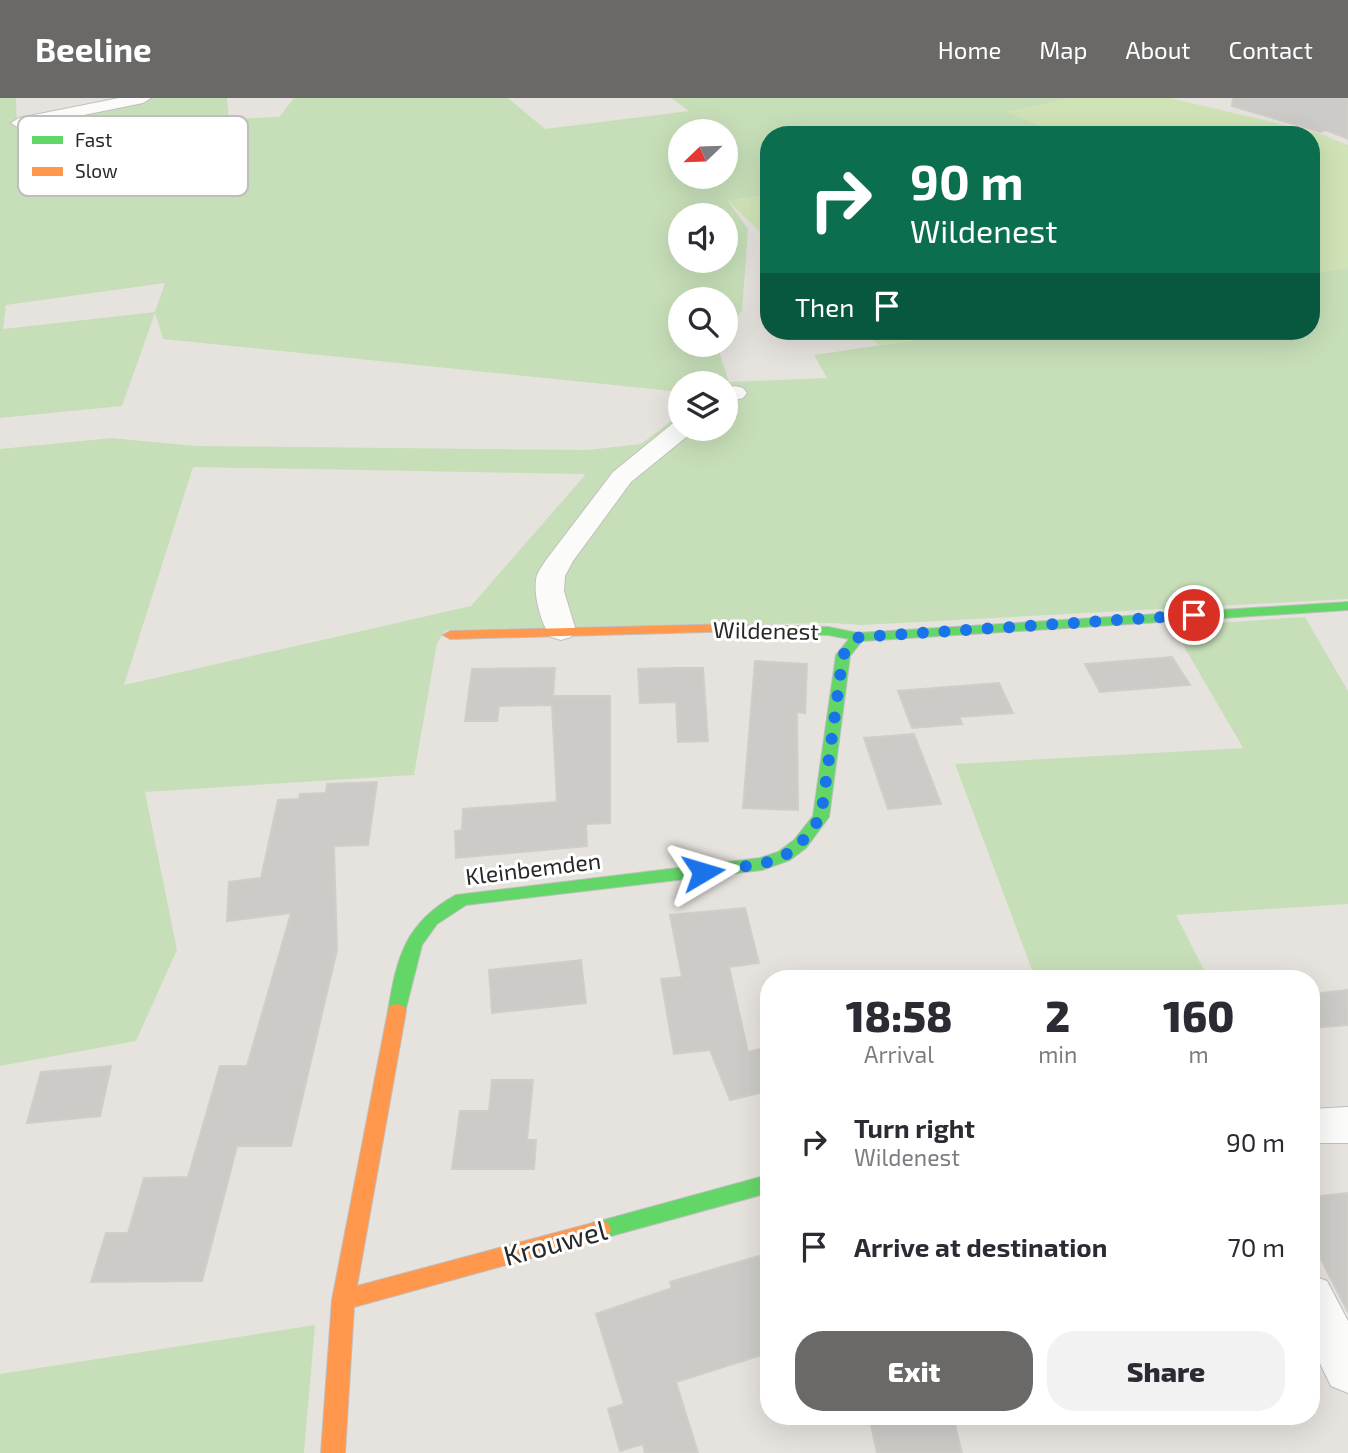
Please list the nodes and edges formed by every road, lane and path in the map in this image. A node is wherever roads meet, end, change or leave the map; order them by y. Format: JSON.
{"nodes":[{"id":1,"x":143,"y":98,"type":"edge"},
{"id":2,"x":54,"y":116,"type":"edge"},
{"id":3,"x":668,"y":440,"type":"edge"},
{"id":4,"x":1348,"y":606,"type":"edge"},
{"id":5,"x":561,"y":631,"type":"junction"},
{"id":6,"x":450,"y":635,"type":"dead end"},
{"id":7,"x":859,"y":637,"type":"junction"},
{"id":8,"x":1348,"y":1125,"type":"edge"},
{"id":9,"x":1320,"y":1126,"type":"edge"},
{"id":10,"x":760,"y":1186,"type":"edge"},
{"id":11,"x":343,"y":1300,"type":"junction"},
{"id":12,"x":1320,"y":1314,"type":"edge"},
{"id":13,"x":1348,"y":1370,"type":"edge"},
{"id":14,"x":333,"y":1453,"type":"edge"}],
"edges":[{"from":1,"to":2,"type":"street"},
{"from":3,"to":5,"type":"street"},
{"from":4,"to":7,"type":"street","name":"Wildenest"},
{"from":5,"to":6,"type":"street","name":"Wildenest"},
{"from":5,"to":7,"type":"street","name":"Wildenest"},
{"from":7,"to":11,"type":"street","name":"Kleinbemden"},
{"from":8,"to":9,"type":"street"},
{"from":10,"to":11,"type":"street","name":"Krouwel"},
{"from":11,"to":14,"type":"street","name":"Kleinbemden"},
{"from":12,"to":13,"type":"street"}]}
